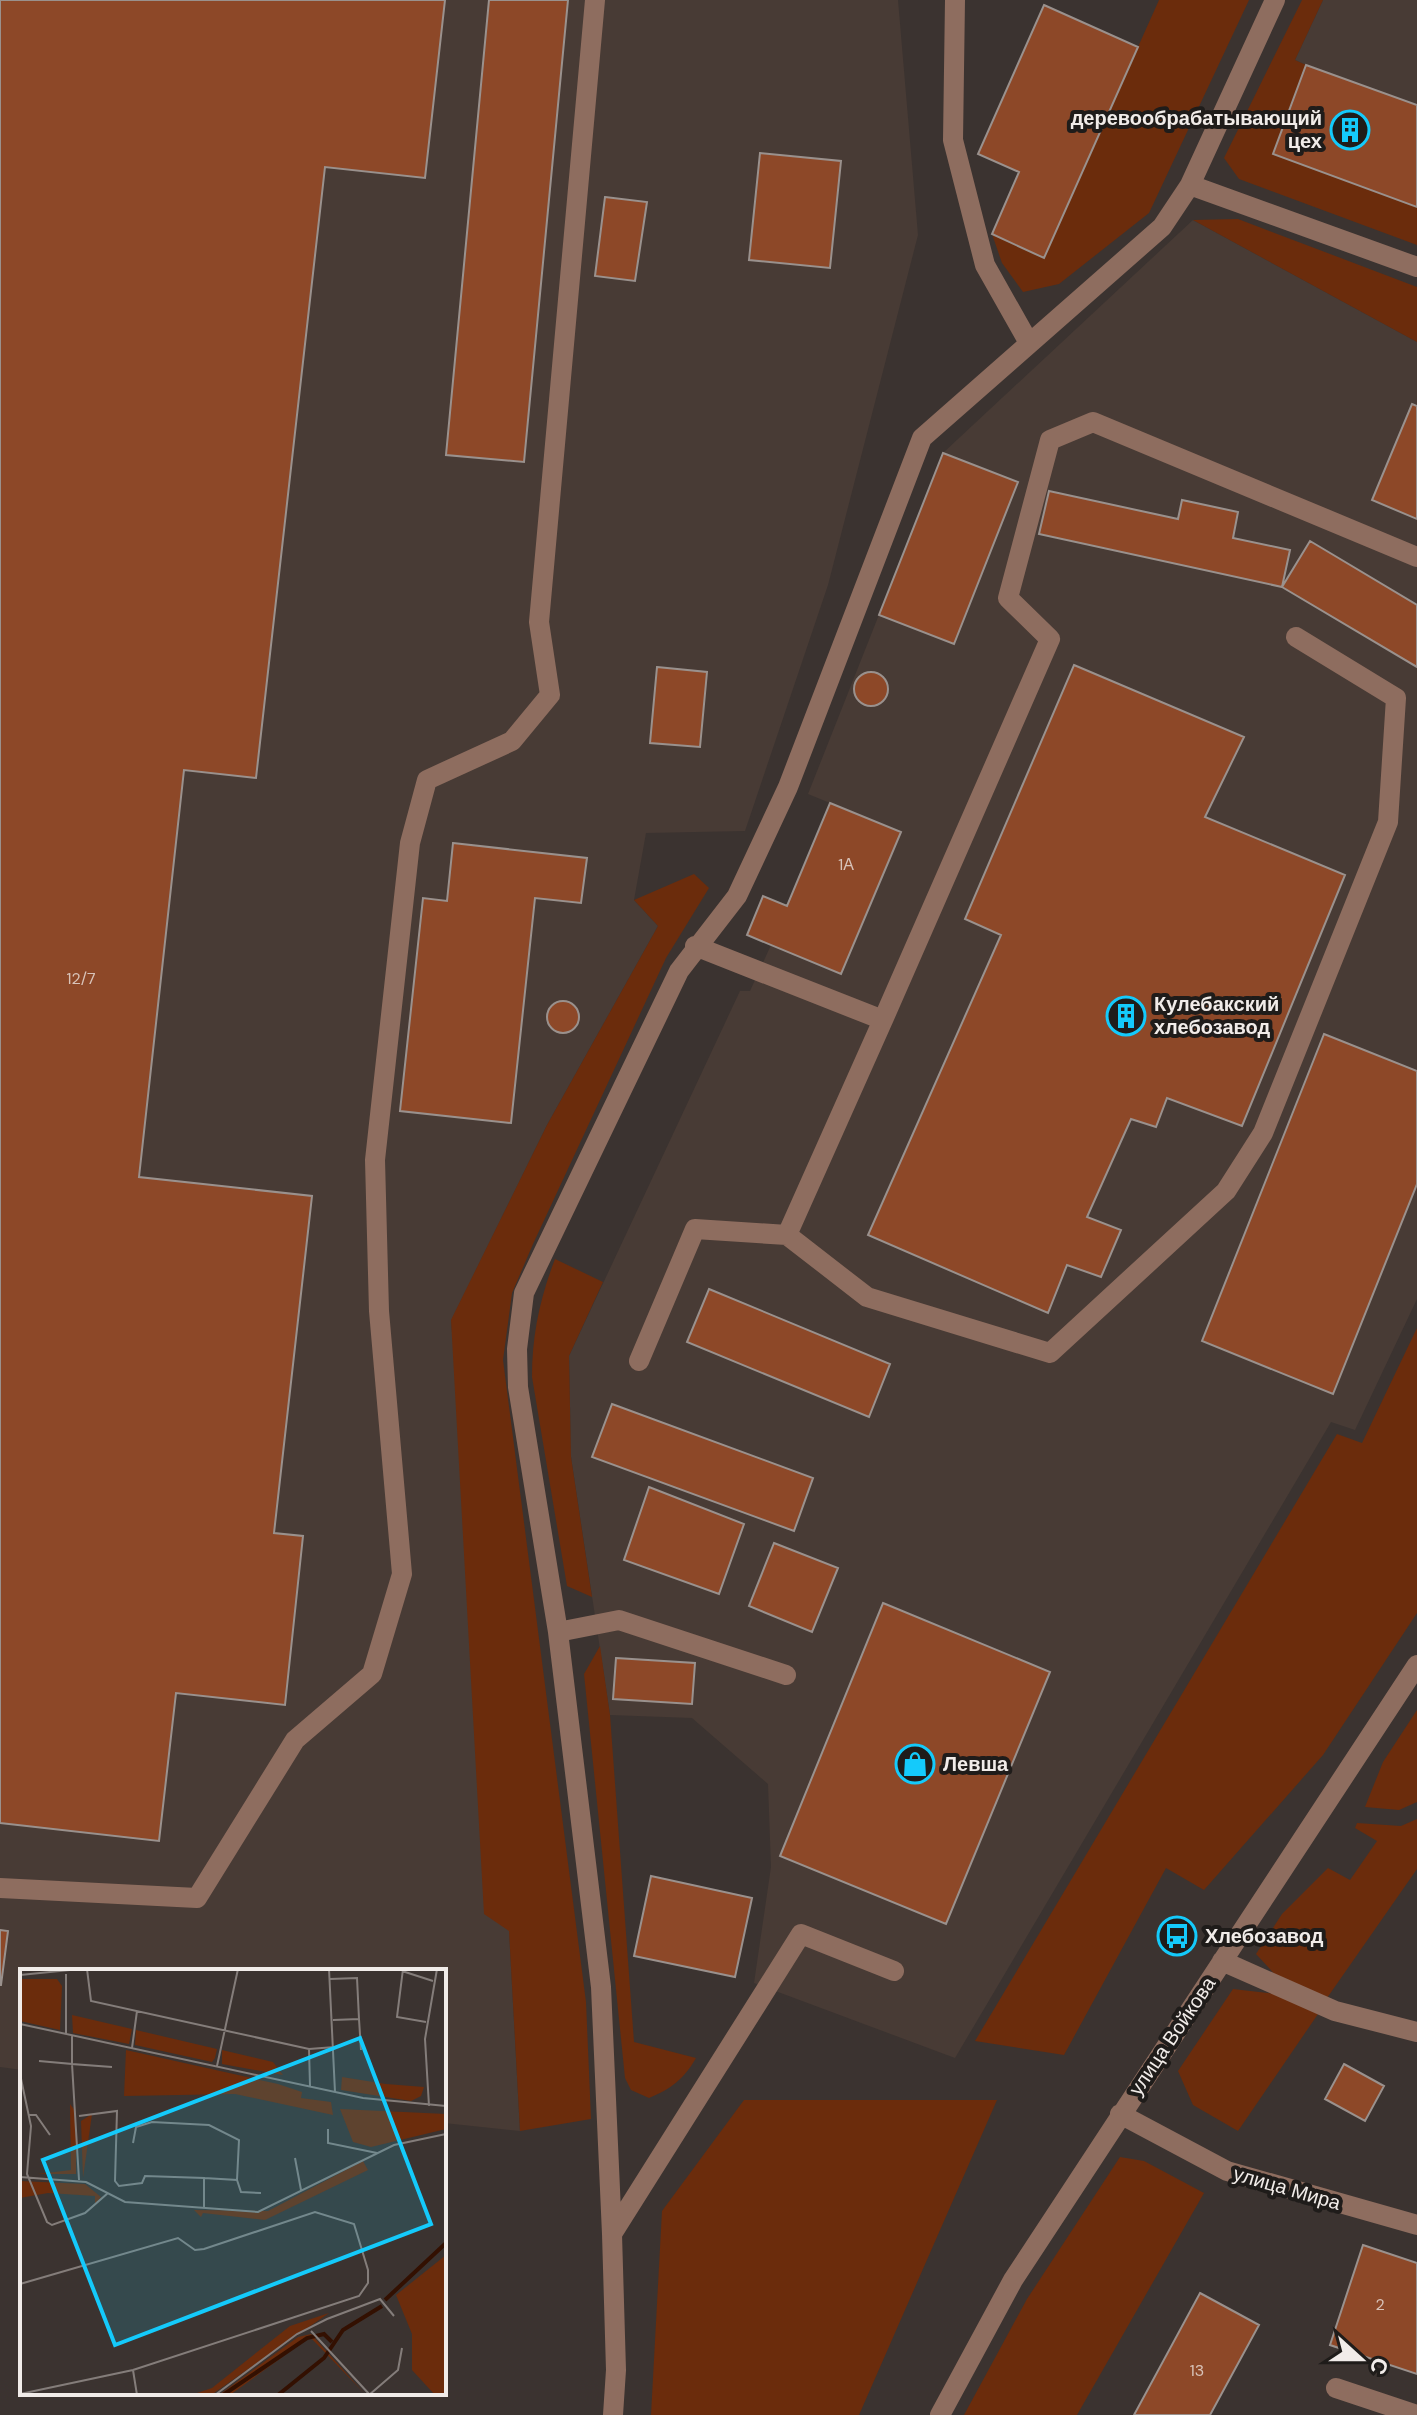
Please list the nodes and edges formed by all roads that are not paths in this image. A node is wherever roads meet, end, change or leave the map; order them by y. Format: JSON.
{"nodes":[{"id":1,"x":595,"y":0,"type":"edge"},
{"id":2,"x":955,"y":0,"type":"edge"},
{"id":3,"x":1275,"y":0,"type":"edge"},
{"id":4,"x":1190,"y":185,"type":"junction"},
{"id":5,"x":1417,"y":267,"type":"edge"},
{"id":6,"x":1029,"y":343,"type":"junction"},
{"id":7,"x":1417,"y":557,"type":"edge"},
{"id":8,"x":1296,"y":637,"type":"dead end"},
{"id":9,"x":695,"y":946,"type":"junction"},
{"id":10,"x":883,"y":1020,"type":"junction"},
{"id":11,"x":787,"y":1235,"type":"junction"},
{"id":12,"x":639,"y":1361,"type":"dead end"},
{"id":13,"x":558,"y":1632,"type":"junction"},
{"id":14,"x":1417,"y":1665,"type":"edge"},
{"id":15,"x":786,"y":1675,"type":"dead end"},
{"id":16,"x":0,"y":1888,"type":"edge"},
{"id":17,"x":1222,"y":1961,"type":"junction"},
{"id":18,"x":894,"y":1971,"type":"dead end"},
{"id":19,"x":1417,"y":2032,"type":"edge"},
{"id":20,"x":1120,"y":2114,"type":"junction"},
{"id":21,"x":1417,"y":2225,"type":"edge"},
{"id":22,"x":612,"y":2234,"type":"junction"},
{"id":23,"x":1336,"y":2388,"type":"dead end"},
{"id":24,"x":613,"y":2415,"type":"edge"},
{"id":25,"x":940,"y":2415,"type":"edge"},
{"id":26,"x":1417,"y":2415,"type":"edge"}],
"edges":[{"from":1,"to":16,"type":"street"},
{"from":2,"to":6,"type":"street"},
{"from":3,"to":4,"type":"street"},
{"from":4,"to":5,"type":"street"},
{"from":4,"to":6,"type":"street"},
{"from":6,"to":9,"type":"street"},
{"from":7,"to":10,"type":"street"},
{"from":8,"to":11,"type":"street"},
{"from":9,"to":10,"type":"street"},
{"from":9,"to":13,"type":"street"},
{"from":10,"to":11,"type":"street"},
{"from":11,"to":12,"type":"street"},
{"from":13,"to":15,"type":"street"},
{"from":13,"to":22,"type":"street"},
{"from":14,"to":17,"type":"street","name":"улица Войкова"},
{"from":17,"to":19,"type":"street"},
{"from":17,"to":20,"type":"street","name":"улица Войкова"},
{"from":18,"to":22,"type":"street"},
{"from":20,"to":21,"type":"street","name":"улица Мира"},
{"from":20,"to":25,"type":"street","name":"улица Войкова"},
{"from":22,"to":24,"type":"street"},
{"from":23,"to":26,"type":"street"}]}
